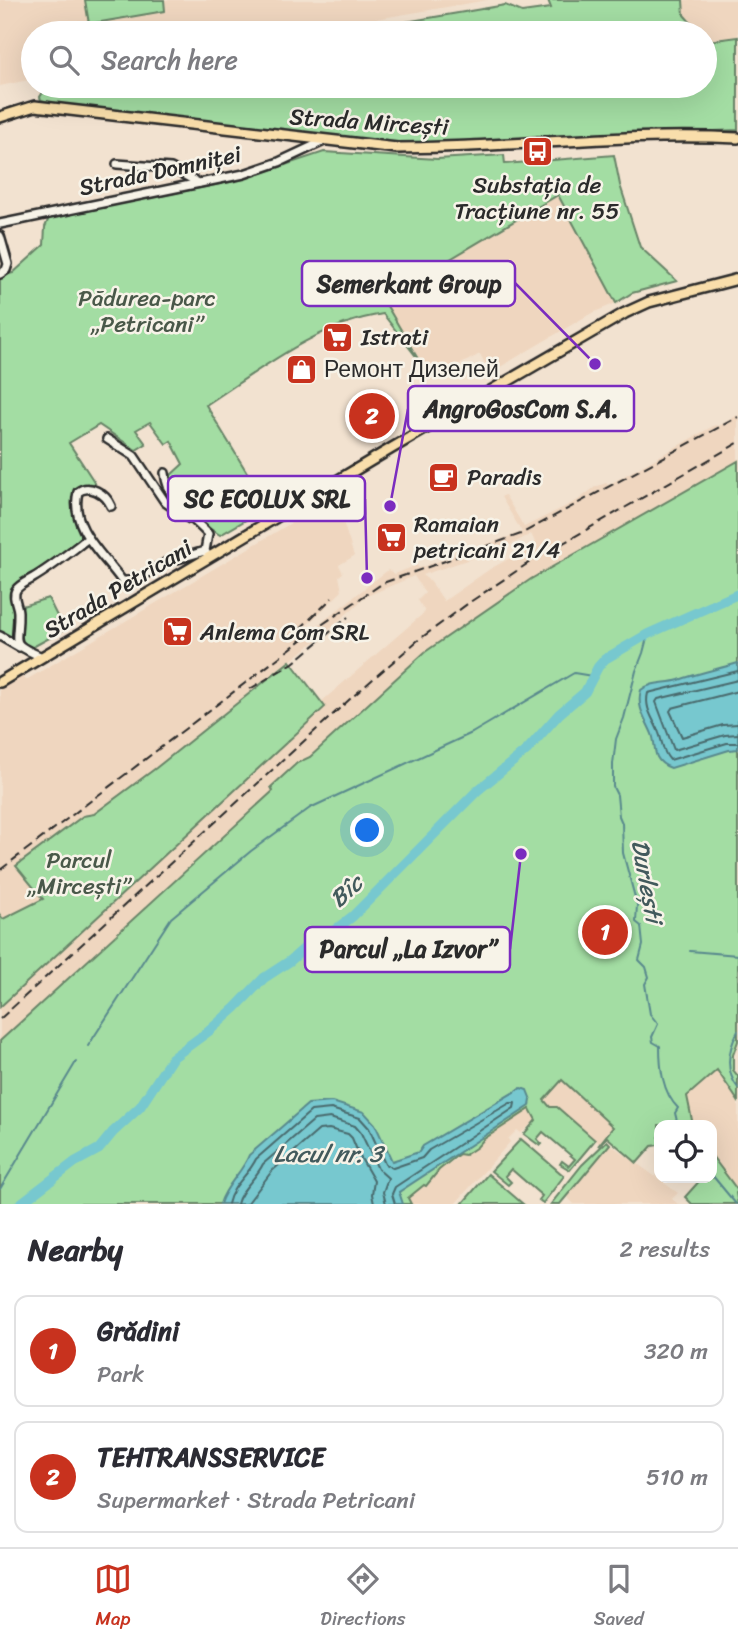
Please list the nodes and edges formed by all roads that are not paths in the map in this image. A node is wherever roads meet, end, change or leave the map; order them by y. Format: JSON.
{"nodes":[{"id":1,"x":0,"y":117,"type":"edge"},
{"id":2,"x":738,"y":138,"type":"edge"},
{"id":3,"x":324,"y":141,"type":"junction"},
{"id":4,"x":117,"y":164,"type":"dead end"},
{"id":5,"x":200,"y":183,"type":"junction"},
{"id":6,"x":0,"y":224,"type":"edge"},
{"id":7,"x":0,"y":236,"type":"edge"},
{"id":8,"x":0,"y":274,"type":"edge"},
{"id":9,"x":738,"y":279,"type":"edge"},
{"id":10,"x":107,"y":439,"type":"dead end"},
{"id":11,"x":165,"y":473,"type":"dead end"},
{"id":12,"x":111,"y":506,"type":"dead end"},
{"id":13,"x":190,"y":519,"type":"junction"},
{"id":14,"x":88,"y":539,"type":"junction"},
{"id":15,"x":207,"y":554,"type":"junction"},
{"id":16,"x":0,"y":636,"type":"edge"},
{"id":17,"x":20,"y":647,"type":"junction"},
{"id":18,"x":42,"y":657,"type":"junction"},
{"id":19,"x":0,"y":682,"type":"edge"}],
"edges":[{"from":1,"to":3,"type":"main road","name":"Strada Mircești"},
{"from":2,"to":3,"type":"main road","name":"Strada Mircești"},
{"from":3,"to":5,"type":"street","name":"Strada Domniței"},
{"from":4,"to":5,"type":"street"},
{"from":5,"to":6,"type":"street","name":"Strada Domniței"},
{"from":7,"to":8,"type":"street"},
{"from":9,"to":15,"type":"main road","name":"Strada Petricani"},
{"from":10,"to":13,"type":"street"},
{"from":11,"to":13,"type":"street"},
{"from":12,"to":14,"type":"street"},
{"from":13,"to":15,"type":"street"},
{"from":14,"to":15,"type":"street"},
{"from":14,"to":17,"type":"street"},
{"from":15,"to":18,"type":"main road","name":"Strada Petricani"},
{"from":16,"to":17,"type":"street"},
{"from":17,"to":18,"type":"street"},
{"from":18,"to":19,"type":"main road","name":"Strada Petricani"}]}
